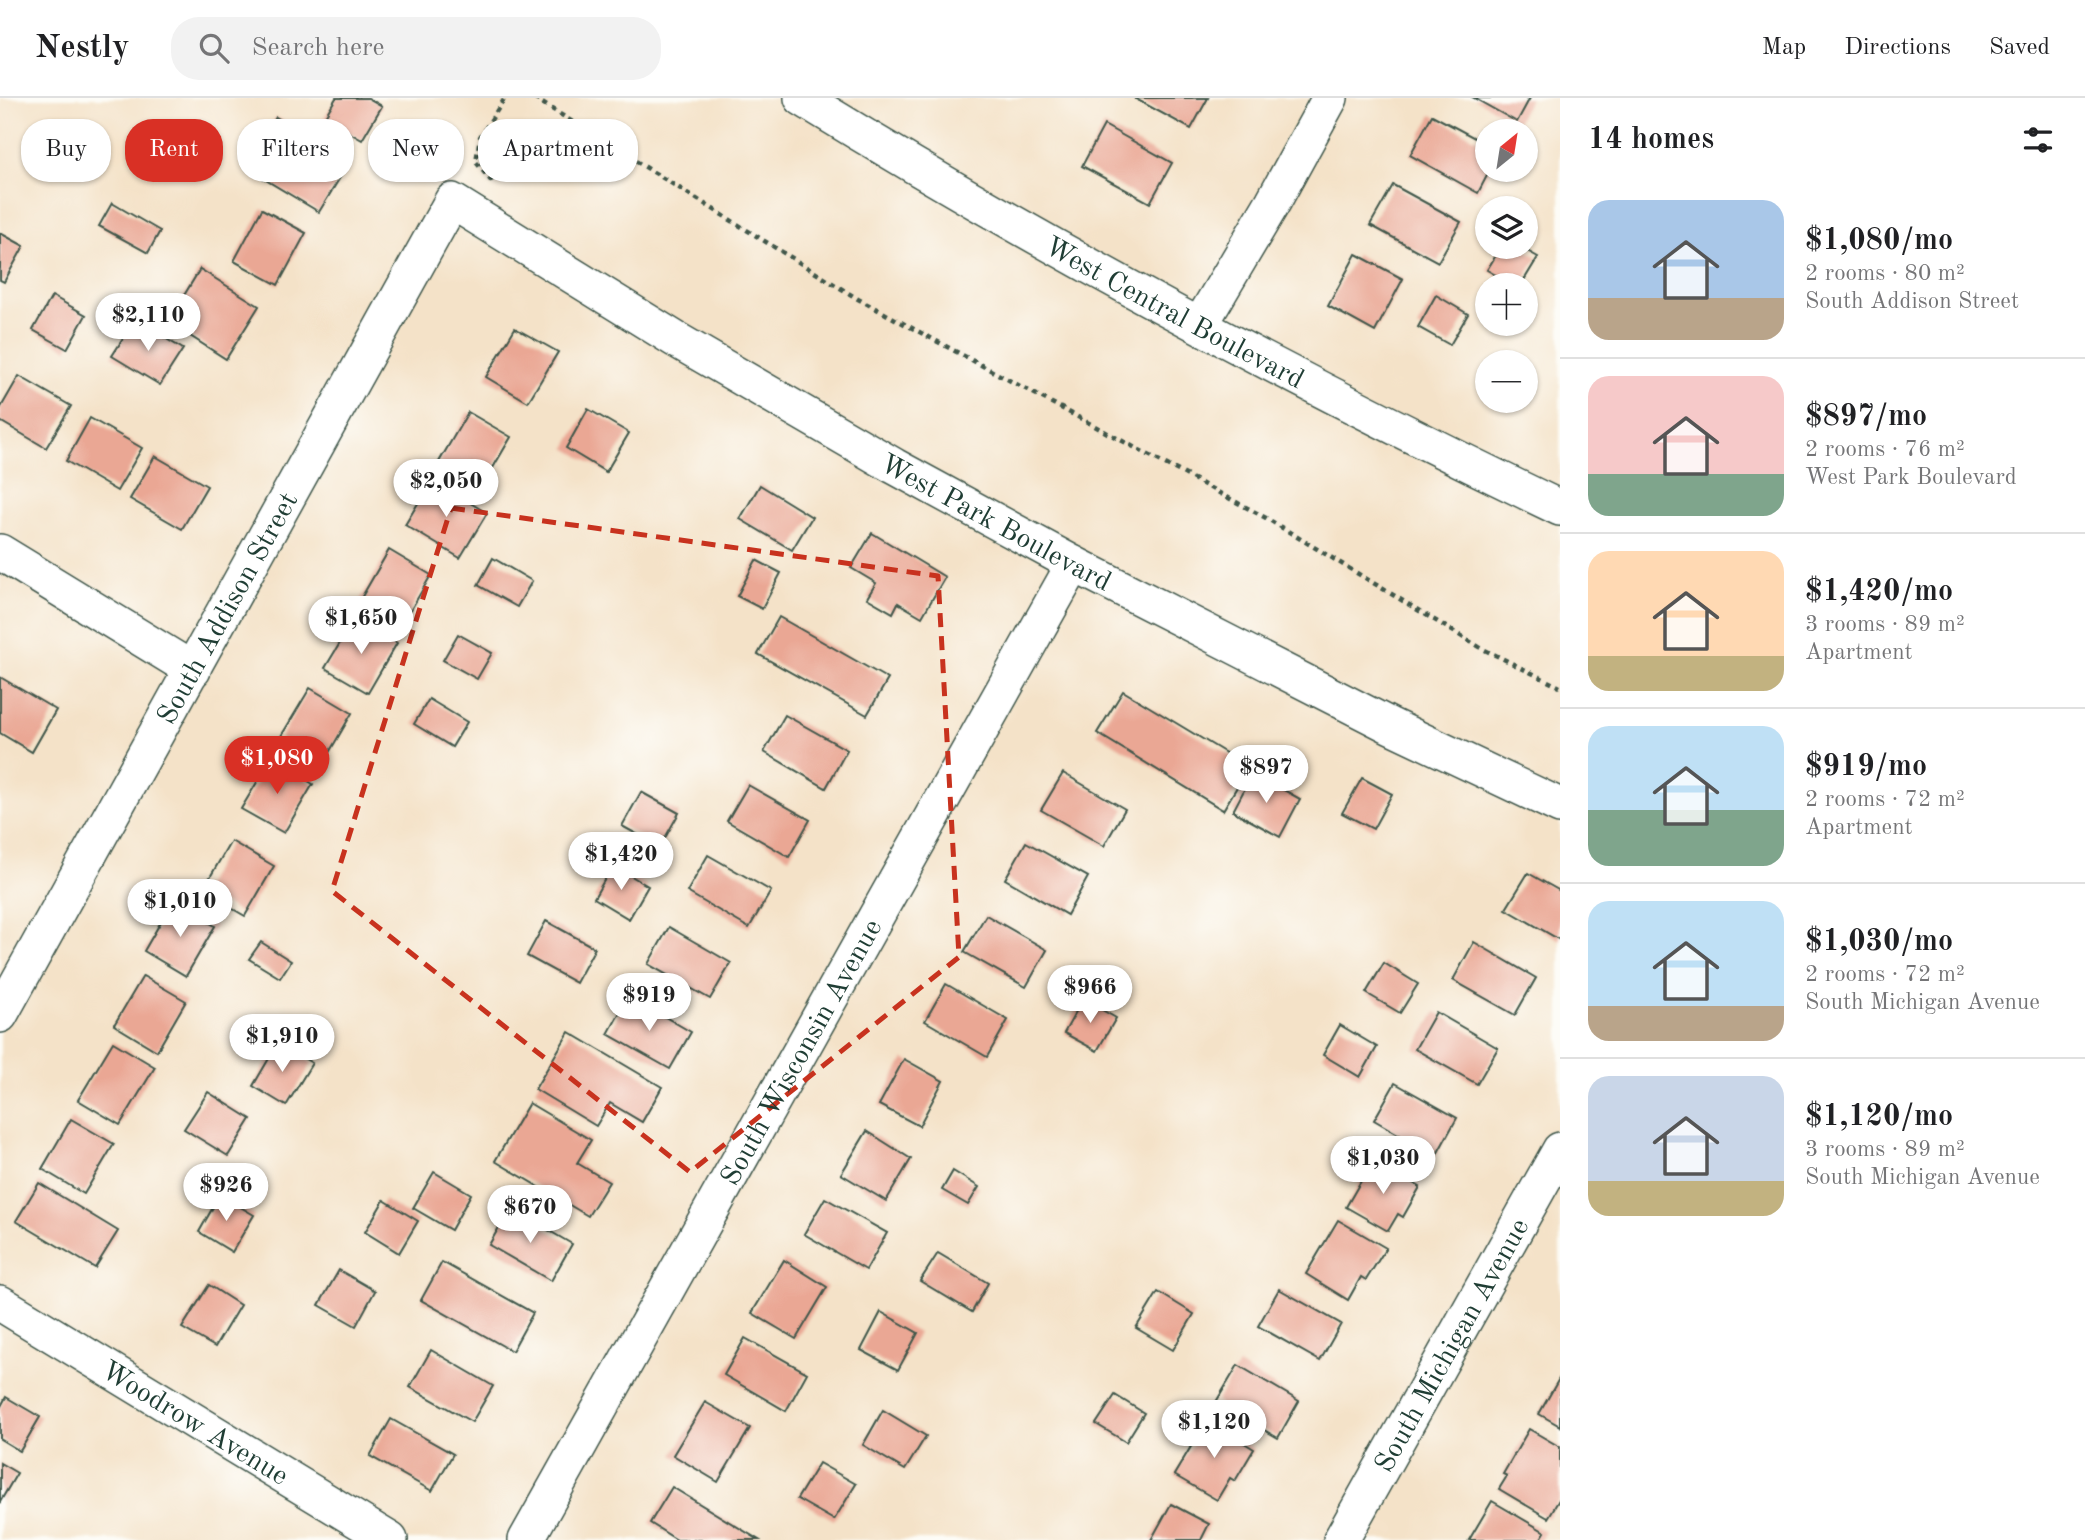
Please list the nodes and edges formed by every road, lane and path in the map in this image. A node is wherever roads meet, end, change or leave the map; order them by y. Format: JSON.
{"nodes":[{"id":1,"x":505,"y":98,"type":"edge"},
{"id":2,"x":534,"y":98,"type":"edge"},
{"id":3,"x":802,"y":98,"type":"edge"},
{"id":4,"x":1330,"y":98,"type":"edge"},
{"id":5,"x":495,"y":185,"type":"dead end"},
{"id":6,"x":452,"y":201,"type":"joint"},
{"id":7,"x":1200,"y":325,"type":"junction"},
{"id":8,"x":1560,"y":508,"type":"edge"},
{"id":9,"x":0,"y":552,"type":"edge"},
{"id":10,"x":1074,"y":564,"type":"junction"},
{"id":11,"x":193,"y":670,"type":"junction"},
{"id":12,"x":1560,"y":687,"type":"edge"},
{"id":13,"x":1560,"y":806,"type":"edge"},
{"id":14,"x":0,"y":1015,"type":"edge"},
{"id":15,"x":1560,"y":1150,"type":"edge"},
{"id":16,"x":0,"y":1303,"type":"edge"},
{"id":17,"x":390,"y":1540,"type":"edge"},
{"id":18,"x":526,"y":1540,"type":"edge"},
{"id":19,"x":1342,"y":1540,"type":"edge"}],
"edges":[{"from":1,"to":5,"type":"path"},
{"from":2,"to":12,"type":"path"},
{"from":3,"to":7,"type":"street","name":"West Central Boulevard"},
{"from":4,"to":7,"type":"street"},
{"from":6,"to":10,"type":"street","name":"West Park Boulevard"},
{"from":6,"to":11,"type":"street","name":"South Addison Street"},
{"from":7,"to":8,"type":"street","name":"West Central Boulevard"},
{"from":9,"to":11,"type":"street"},
{"from":10,"to":13,"type":"street","name":"West Park Boulevard"},
{"from":10,"to":18,"type":"street","name":"South Wisconsin Avenue"},
{"from":11,"to":14,"type":"street","name":"South Addison Street"},
{"from":15,"to":19,"type":"street","name":"South Michigan Avenue"},
{"from":16,"to":17,"type":"street","name":"Woodrow Avenue"}]}
